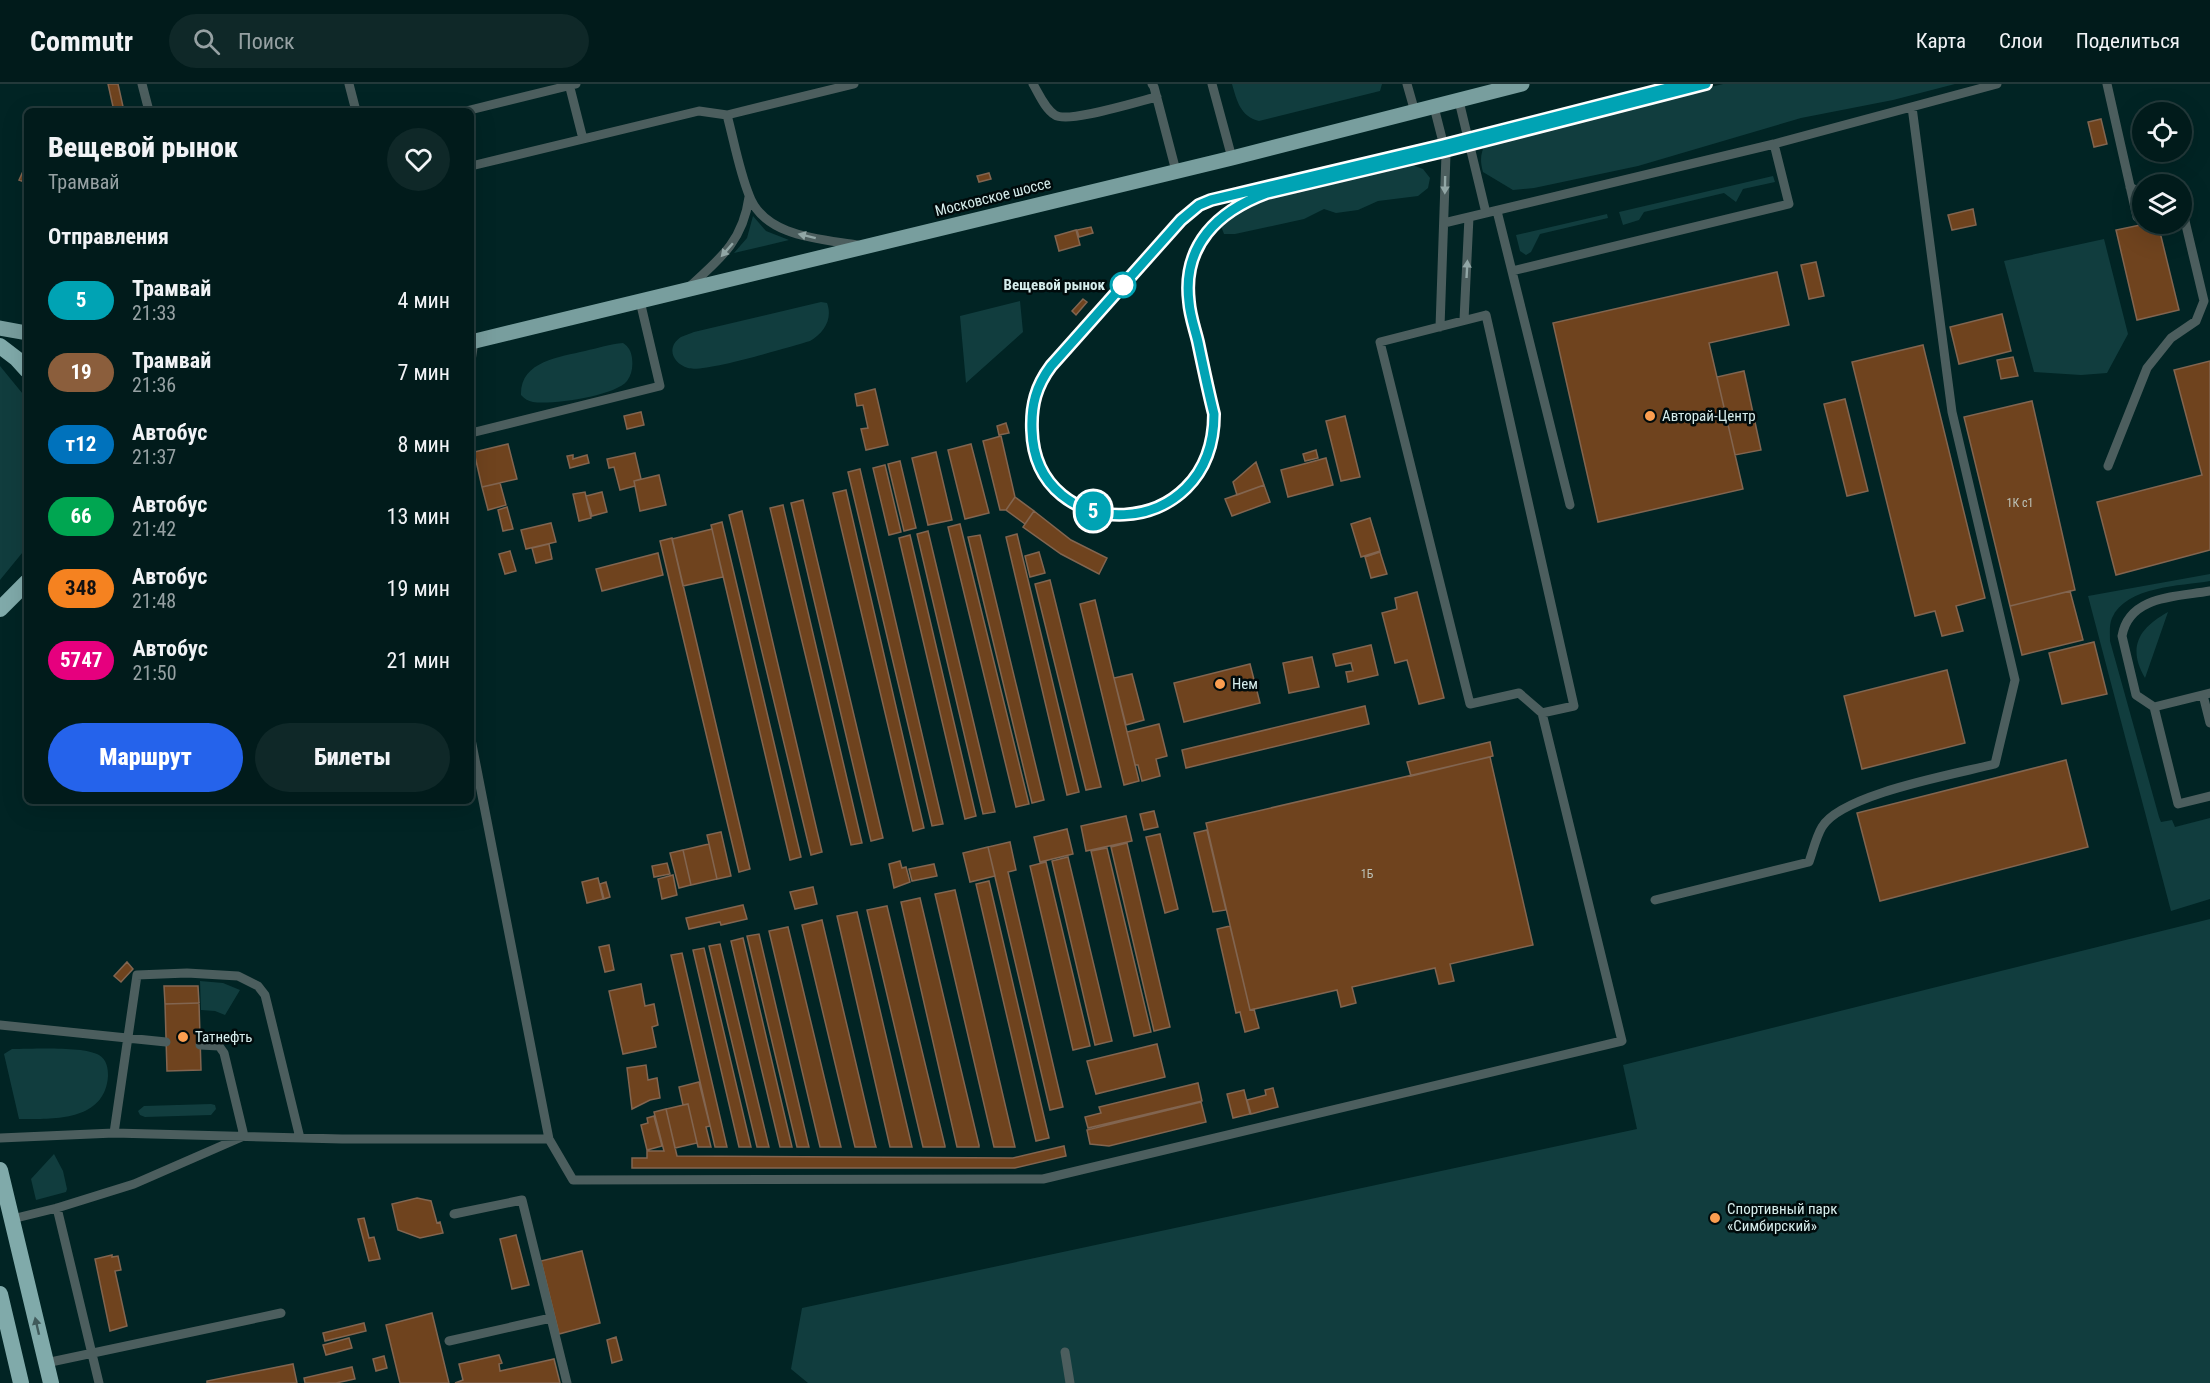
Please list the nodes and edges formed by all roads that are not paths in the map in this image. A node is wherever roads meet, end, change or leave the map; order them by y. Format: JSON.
{"nodes":[{"id":1,"x":142,"y":84,"type":"edge"},
{"id":2,"x":350,"y":84,"type":"edge"},
{"id":3,"x":802,"y":84,"type":"edge"},
{"id":4,"x":854,"y":84,"type":"edge"},
{"id":5,"x":1033,"y":84,"type":"edge"},
{"id":6,"x":1152,"y":84,"type":"edge"},
{"id":7,"x":1212,"y":84,"type":"edge"},
{"id":8,"x":1407,"y":84,"type":"edge"},
{"id":9,"x":1522,"y":84,"type":"edge"},
{"id":10,"x":1997,"y":84,"type":"edge"},
{"id":11,"x":2107,"y":84,"type":"edge"},
{"id":12,"x":571,"y":85,"type":"edge"},
{"id":13,"x":805,"y":96,"type":"junction"},
{"id":14,"x":1157,"y":97,"type":"junction"},
{"id":15,"x":1459,"y":101,"type":"junction"},
{"id":16,"x":1434,"y":107,"type":"junction"},
{"id":17,"x":1912,"y":107,"type":"junction"},
{"id":18,"x":148,"y":108,"type":"edge"},
{"id":19,"x":355,"y":108,"type":"edge"},
{"id":20,"x":474,"y":109,"type":"edge"},
{"id":21,"x":1415,"y":112,"type":"junction"},
{"id":22,"x":727,"y":115,"type":"junction"},
{"id":23,"x":583,"y":139,"type":"junction"},
{"id":24,"x":1774,"y":144,"type":"junction"},
{"id":25,"x":1232,"y":158,"type":"junction"},
{"id":26,"x":474,"y":165,"type":"edge"},
{"id":27,"x":1176,"y":171,"type":"junction"},
{"id":28,"x":2130,"y":187,"type":"joint"},
{"id":29,"x":2132,"y":196,"type":"edge"},
{"id":30,"x":749,"y":197,"type":"junction"},
{"id":31,"x":1497,"y":211,"type":"junction"},
{"id":32,"x":1486,"y":213,"type":"junction"},
{"id":33,"x":1469,"y":217,"type":"junction"},
{"id":34,"x":1444,"y":223,"type":"junction"},
{"id":35,"x":2188,"y":234,"type":"edge"},
{"id":36,"x":865,"y":246,"type":"junction"},
{"id":37,"x":1512,"y":271,"type":"junction"},
{"id":38,"x":684,"y":290,"type":"junction"},
{"id":39,"x":640,"y":301,"type":"junction"},
{"id":40,"x":1464,"y":320,"type":"junction"},
{"id":41,"x":1440,"y":327,"type":"junction"},
{"id":42,"x":0,"y":328,"type":"edge"},
{"id":43,"x":24,"y":332,"type":"edge"},
{"id":44,"x":474,"y":342,"type":"edge"},
{"id":45,"x":0,"y":346,"type":"edge"},
{"id":46,"x":24,"y":367,"type":"edge"},
{"id":47,"x":474,"y":432,"type":"edge"},
{"id":48,"x":2108,"y":466,"type":"dead end"},
{"id":49,"x":1570,"y":505,"type":"dead end"},
{"id":50,"x":24,"y":586,"type":"edge"},
{"id":51,"x":2210,"y":591,"type":"edge"},
{"id":52,"x":0,"y":609,"type":"edge"},
{"id":53,"x":2207,"y":694,"type":"edge"},
{"id":54,"x":2154,"y":707,"type":"junction"},
{"id":55,"x":1542,"y":713,"type":"junction"},
{"id":56,"x":2210,"y":723,"type":"edge"},
{"id":57,"x":474,"y":754,"type":"edge"},
{"id":58,"x":2210,"y":796,"type":"edge"},
{"id":59,"x":1655,"y":900,"type":"dead end"},
{"id":60,"x":0,"y":1025,"type":"edge"},
{"id":61,"x":127,"y":1039,"type":"junction"},
{"id":62,"x":166,"y":1042,"type":"dead end"},
{"id":63,"x":200,"y":1045,"type":"dead end"},
{"id":64,"x":114,"y":1133,"type":"junction"},
{"id":65,"x":244,"y":1136,"type":"junction"},
{"id":66,"x":0,"y":1138,"type":"edge"},
{"id":67,"x":300,"y":1138,"type":"junction"},
{"id":68,"x":549,"y":1139,"type":"junction"},
{"id":69,"x":0,"y":1170,"type":"edge"},
{"id":70,"x":57,"y":1208,"type":"junction"},
{"id":71,"x":454,"y":1214,"type":"dead end"},
{"id":72,"x":12,"y":1219,"type":"junction"},
{"id":73,"x":1,"y":1297,"type":"edge"},
{"id":74,"x":281,"y":1313,"type":"dead end"},
{"id":75,"x":550,"y":1318,"type":"junction"},
{"id":76,"x":449,"y":1341,"type":"dead end"},
{"id":77,"x":91,"y":1353,"type":"junction"},
{"id":78,"x":1065,"y":1353,"type":"dead end"},
{"id":79,"x":46,"y":1363,"type":"junction"},
{"id":80,"x":21,"y":1383,"type":"edge"},
{"id":81,"x":51,"y":1383,"type":"edge"},
{"id":82,"x":99,"y":1383,"type":"edge"},
{"id":83,"x":567,"y":1383,"type":"edge"},
{"id":84,"x":1070,"y":1383,"type":"edge"}],
"edges":[{"from":1,"to":18,"type":"lane"},
{"from":2,"to":19,"type":"lane"},
{"from":3,"to":13,"type":"lane"},
{"from":4,"to":13,"type":"lane"},
{"from":5,"to":14,"type":"lane"},
{"from":6,"to":14,"type":"lane"},
{"from":7,"to":25,"type":"lane"},
{"from":8,"to":21,"type":"lane"},
{"from":9,"to":15,"type":"main road","name":"Московское шоссе"},
{"from":10,"to":17,"type":"lane"},
{"from":11,"to":28,"type":"lane"},
{"from":12,"to":20,"type":"lane"},
{"from":12,"to":23,"type":"lane"},
{"from":13,"to":22,"type":"lane"},
{"from":14,"to":27,"type":"lane"},
{"from":15,"to":16,"type":"main road","name":"Московское шоссе"},
{"from":15,"to":32,"type":"lane"},
{"from":16,"to":21,"type":"main road","name":"Московское шоссе"},
{"from":16,"to":34,"type":"lane","one_way":true},
{"from":17,"to":24,"type":"lane"},
{"from":17,"to":59,"type":"lane"},
{"from":21,"to":25,"type":"main road","name":"Московское шоссе"},
{"from":22,"to":23,"type":"lane"},
{"from":22,"to":30,"type":"lane"},
{"from":23,"to":26,"type":"lane"},
{"from":24,"to":31,"type":"lane"},
{"from":24,"to":37,"type":"lane"},
{"from":25,"to":27,"type":"main road","name":"Московское шоссе"},
{"from":27,"to":36,"type":"main road","name":"Московское шоссе"},
{"from":28,"to":29,"type":"lane"},
{"from":36,"to":30,"type":"lane","one_way":true},
{"from":30,"to":38,"type":"lane","one_way":true},
{"from":31,"to":32,"type":"lane"},
{"from":31,"to":37,"type":"lane"},
{"from":32,"to":33,"type":"lane"},
{"from":33,"to":34,"type":"lane"},
{"from":40,"to":33,"type":"lane","one_way":true},
{"from":34,"to":41,"type":"lane"},
{"from":35,"to":48,"type":"lane"},
{"from":36,"to":38,"type":"main road","name":"Московское шоссе"},
{"from":37,"to":49,"type":"lane"},
{"from":38,"to":39,"type":"main road","name":"Московское шоссе"},
{"from":39,"to":44,"type":"main road","name":"Московское шоссе"},
{"from":39,"to":47,"type":"lane"},
{"from":40,"to":41,"type":"lane"},
{"from":40,"to":55,"type":"lane"},
{"from":41,"to":55,"type":"lane"},
{"from":42,"to":43,"type":"main road"},
{"from":45,"to":46,"type":"highway"},
{"from":50,"to":52,"type":"highway"},
{"from":51,"to":54,"type":"lane"},
{"from":53,"to":54,"type":"lane"},
{"from":53,"to":56,"type":"lane"},
{"from":54,"to":58,"type":"lane"},
{"from":55,"to":68,"type":"lane"},
{"from":57,"to":68,"type":"lane"},
{"from":60,"to":61,"type":"lane"},
{"from":61,"to":62,"type":"lane"},
{"from":61,"to":64,"type":"lane"},
{"from":61,"to":67,"type":"lane"},
{"from":63,"to":65,"type":"lane"},
{"from":64,"to":65,"type":"lane"},
{"from":64,"to":66,"type":"lane"},
{"from":65,"to":67,"type":"lane"},
{"from":65,"to":70,"type":"lane"},
{"from":67,"to":68,"type":"lane"},
{"from":69,"to":72,"type":"highway"},
{"from":70,"to":72,"type":"lane"},
{"from":70,"to":77,"type":"lane"},
{"from":71,"to":75,"type":"lane"},
{"from":79,"to":72,"type":"highway","one_way":true},
{"from":73,"to":80,"type":"highway"},
{"from":74,"to":77,"type":"lane"},
{"from":75,"to":76,"type":"lane"},
{"from":75,"to":83,"type":"lane"},
{"from":77,"to":79,"type":"lane"},
{"from":77,"to":82,"type":"lane"},
{"from":78,"to":84,"type":"lane"},
{"from":79,"to":81,"type":"highway"}]}
